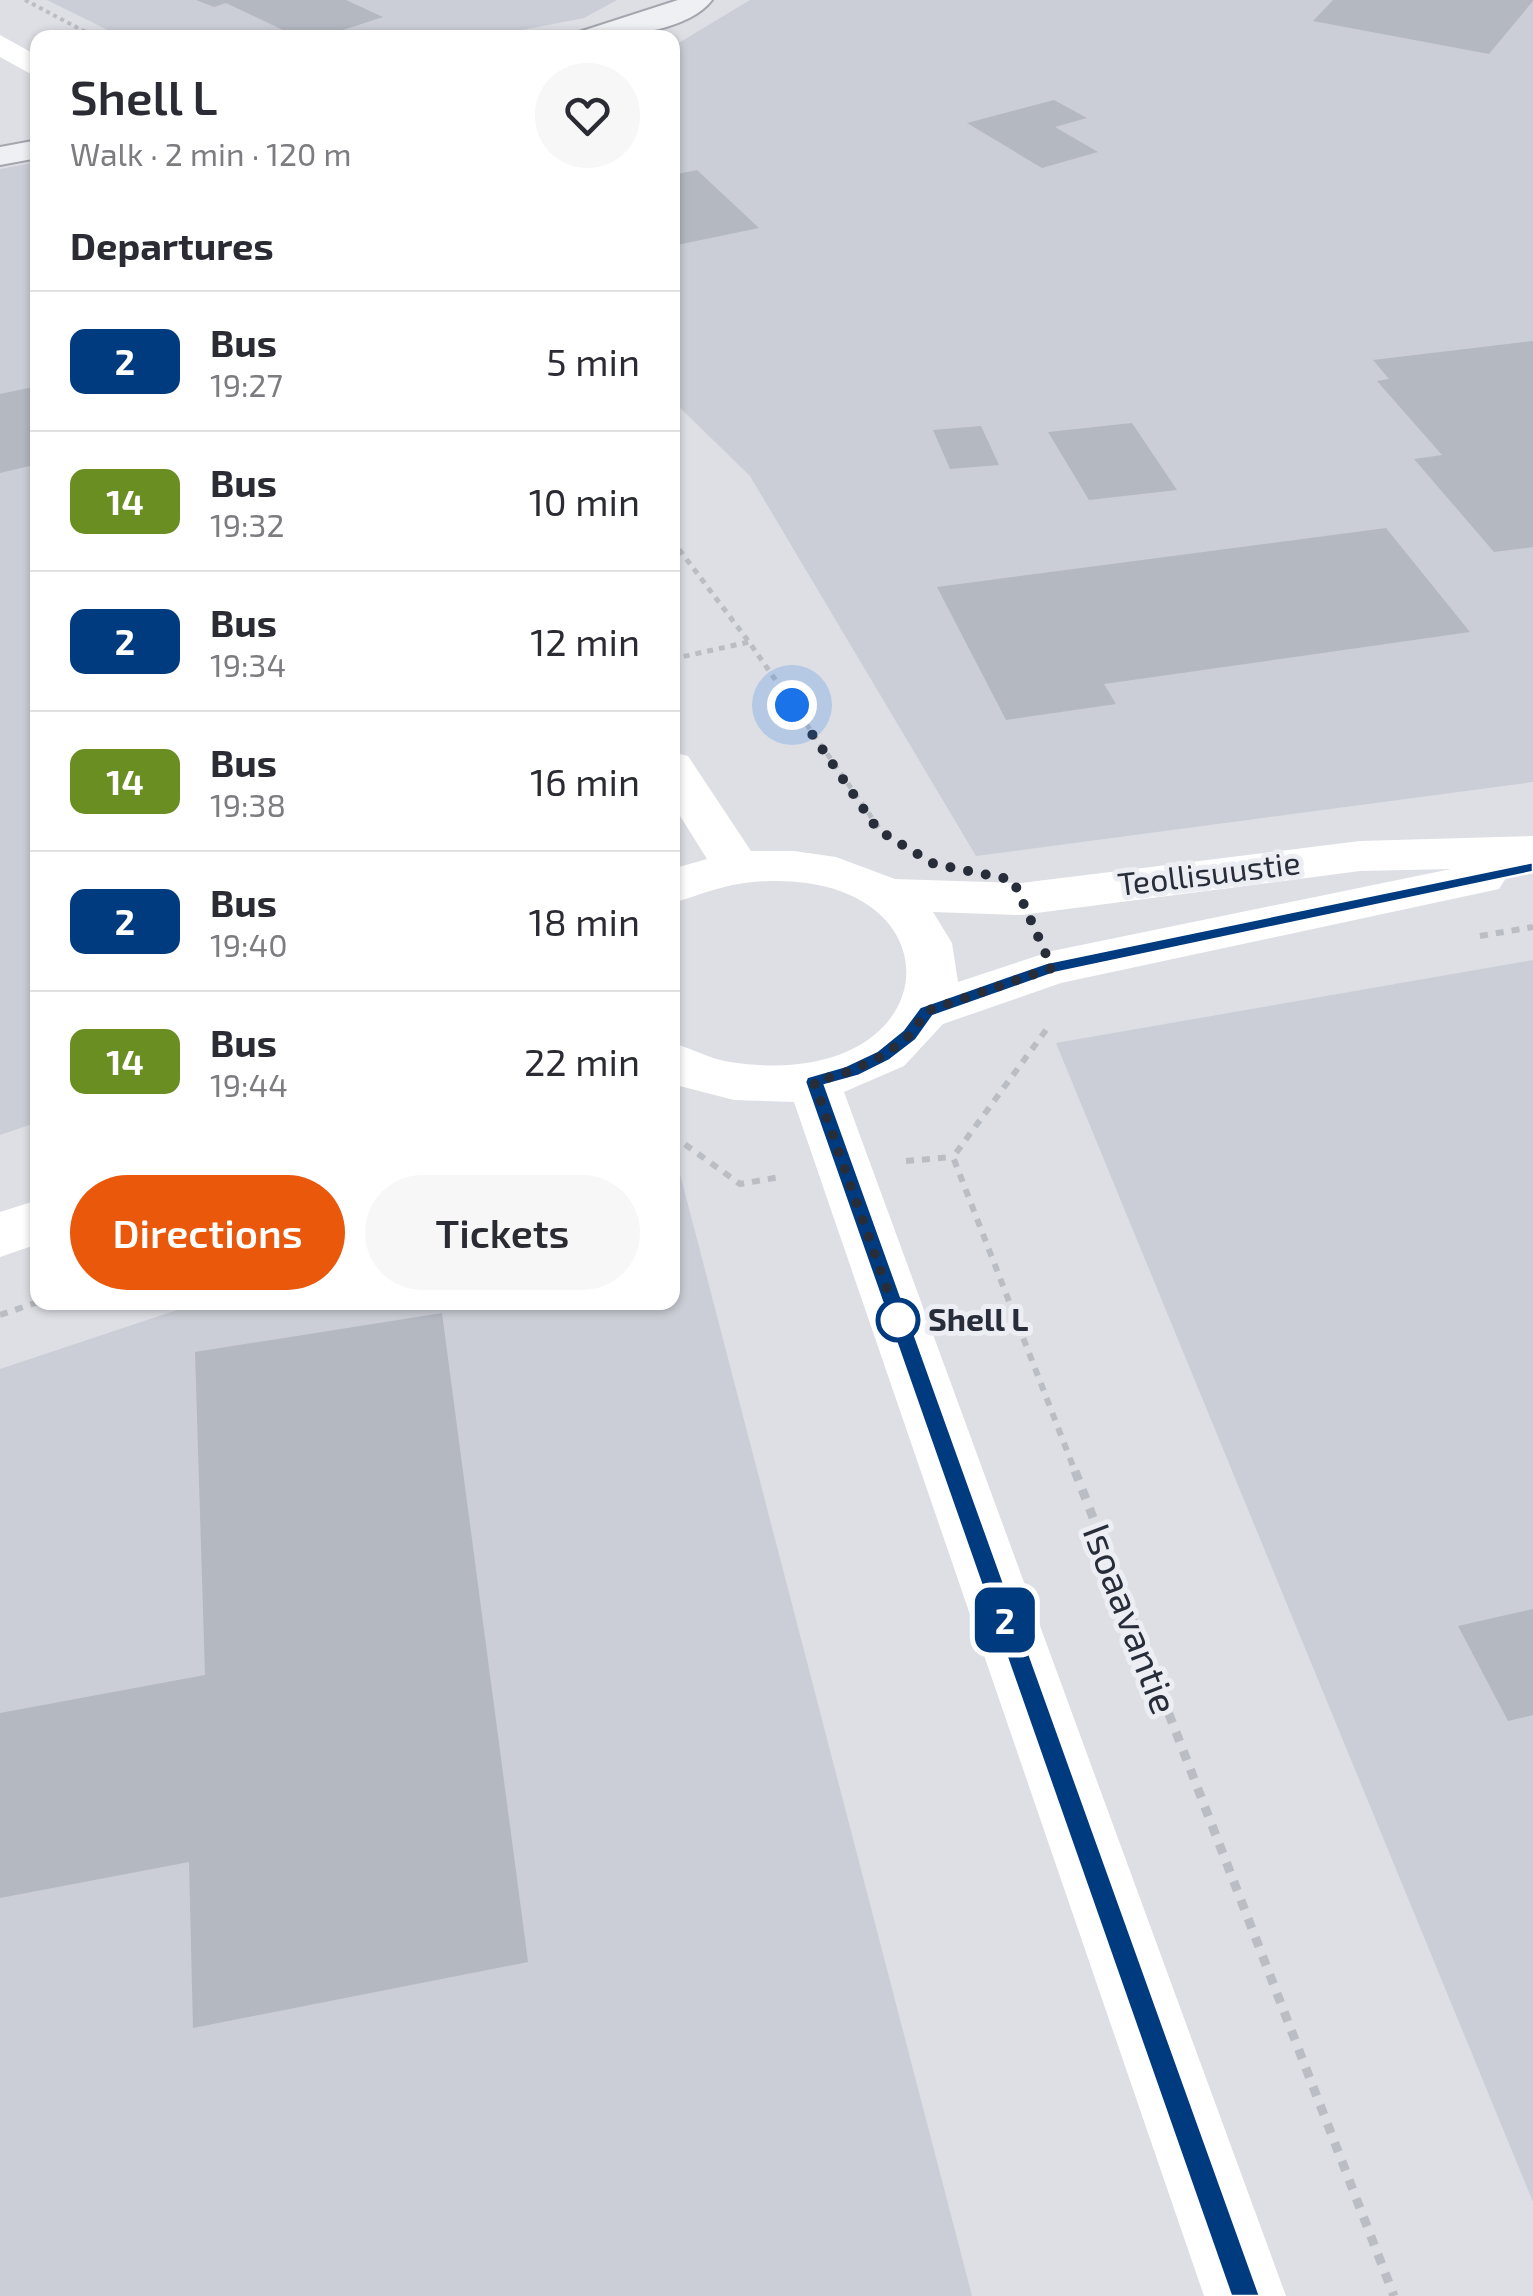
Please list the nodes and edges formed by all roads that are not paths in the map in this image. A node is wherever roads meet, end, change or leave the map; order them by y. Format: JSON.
{"nodes":[{"id":1,"x":698,"y":0,"type":"edge"},
{"id":2,"x":616,"y":30,"type":"edge"},
{"id":3,"x":0,"y":44,"type":"edge"},
{"id":4,"x":30,"y":64,"type":"edge"},
{"id":5,"x":30,"y":150,"type":"edge"},
{"id":6,"x":0,"y":156,"type":"edge"},
{"id":7,"x":680,"y":778,"type":"edge"},
{"id":8,"x":1533,"y":851,"type":"edge"},
{"id":9,"x":736,"y":866,"type":"junction"},
{"id":10,"x":1533,"y":868,"type":"edge"},
{"id":11,"x":680,"y":884,"type":"edge"},
{"id":12,"x":886,"y":894,"type":"junction"},
{"id":13,"x":927,"y":1011,"type":"junction"},
{"id":14,"x":680,"y":1064,"type":"edge"},
{"id":15,"x":814,"y":1082,"type":"junction"},
{"id":16,"x":30,"y":1225,"type":"edge"},
{"id":17,"x":0,"y":1235,"type":"edge"},
{"id":18,"x":1245,"y":2296,"type":"edge"}],
"edges":[{"from":1,"to":2,"type":"street"},
{"from":3,"to":4,"type":"main road"},
{"from":5,"to":6,"type":"street"},
{"from":7,"to":9,"type":"main road"},
{"from":8,"to":12,"type":"main road","name":"Teollisuustie"},
{"from":9,"to":11,"type":"main road"},
{"from":9,"to":12,"type":"main road"},
{"from":10,"to":13,"type":"main road","name":"Teollisuustie"},
{"from":12,"to":13,"type":"main road"},
{"from":13,"to":15,"type":"main road"},
{"from":14,"to":15,"type":"main road"},
{"from":15,"to":18,"type":"main road"},
{"from":16,"to":17,"type":"main road"}]}
